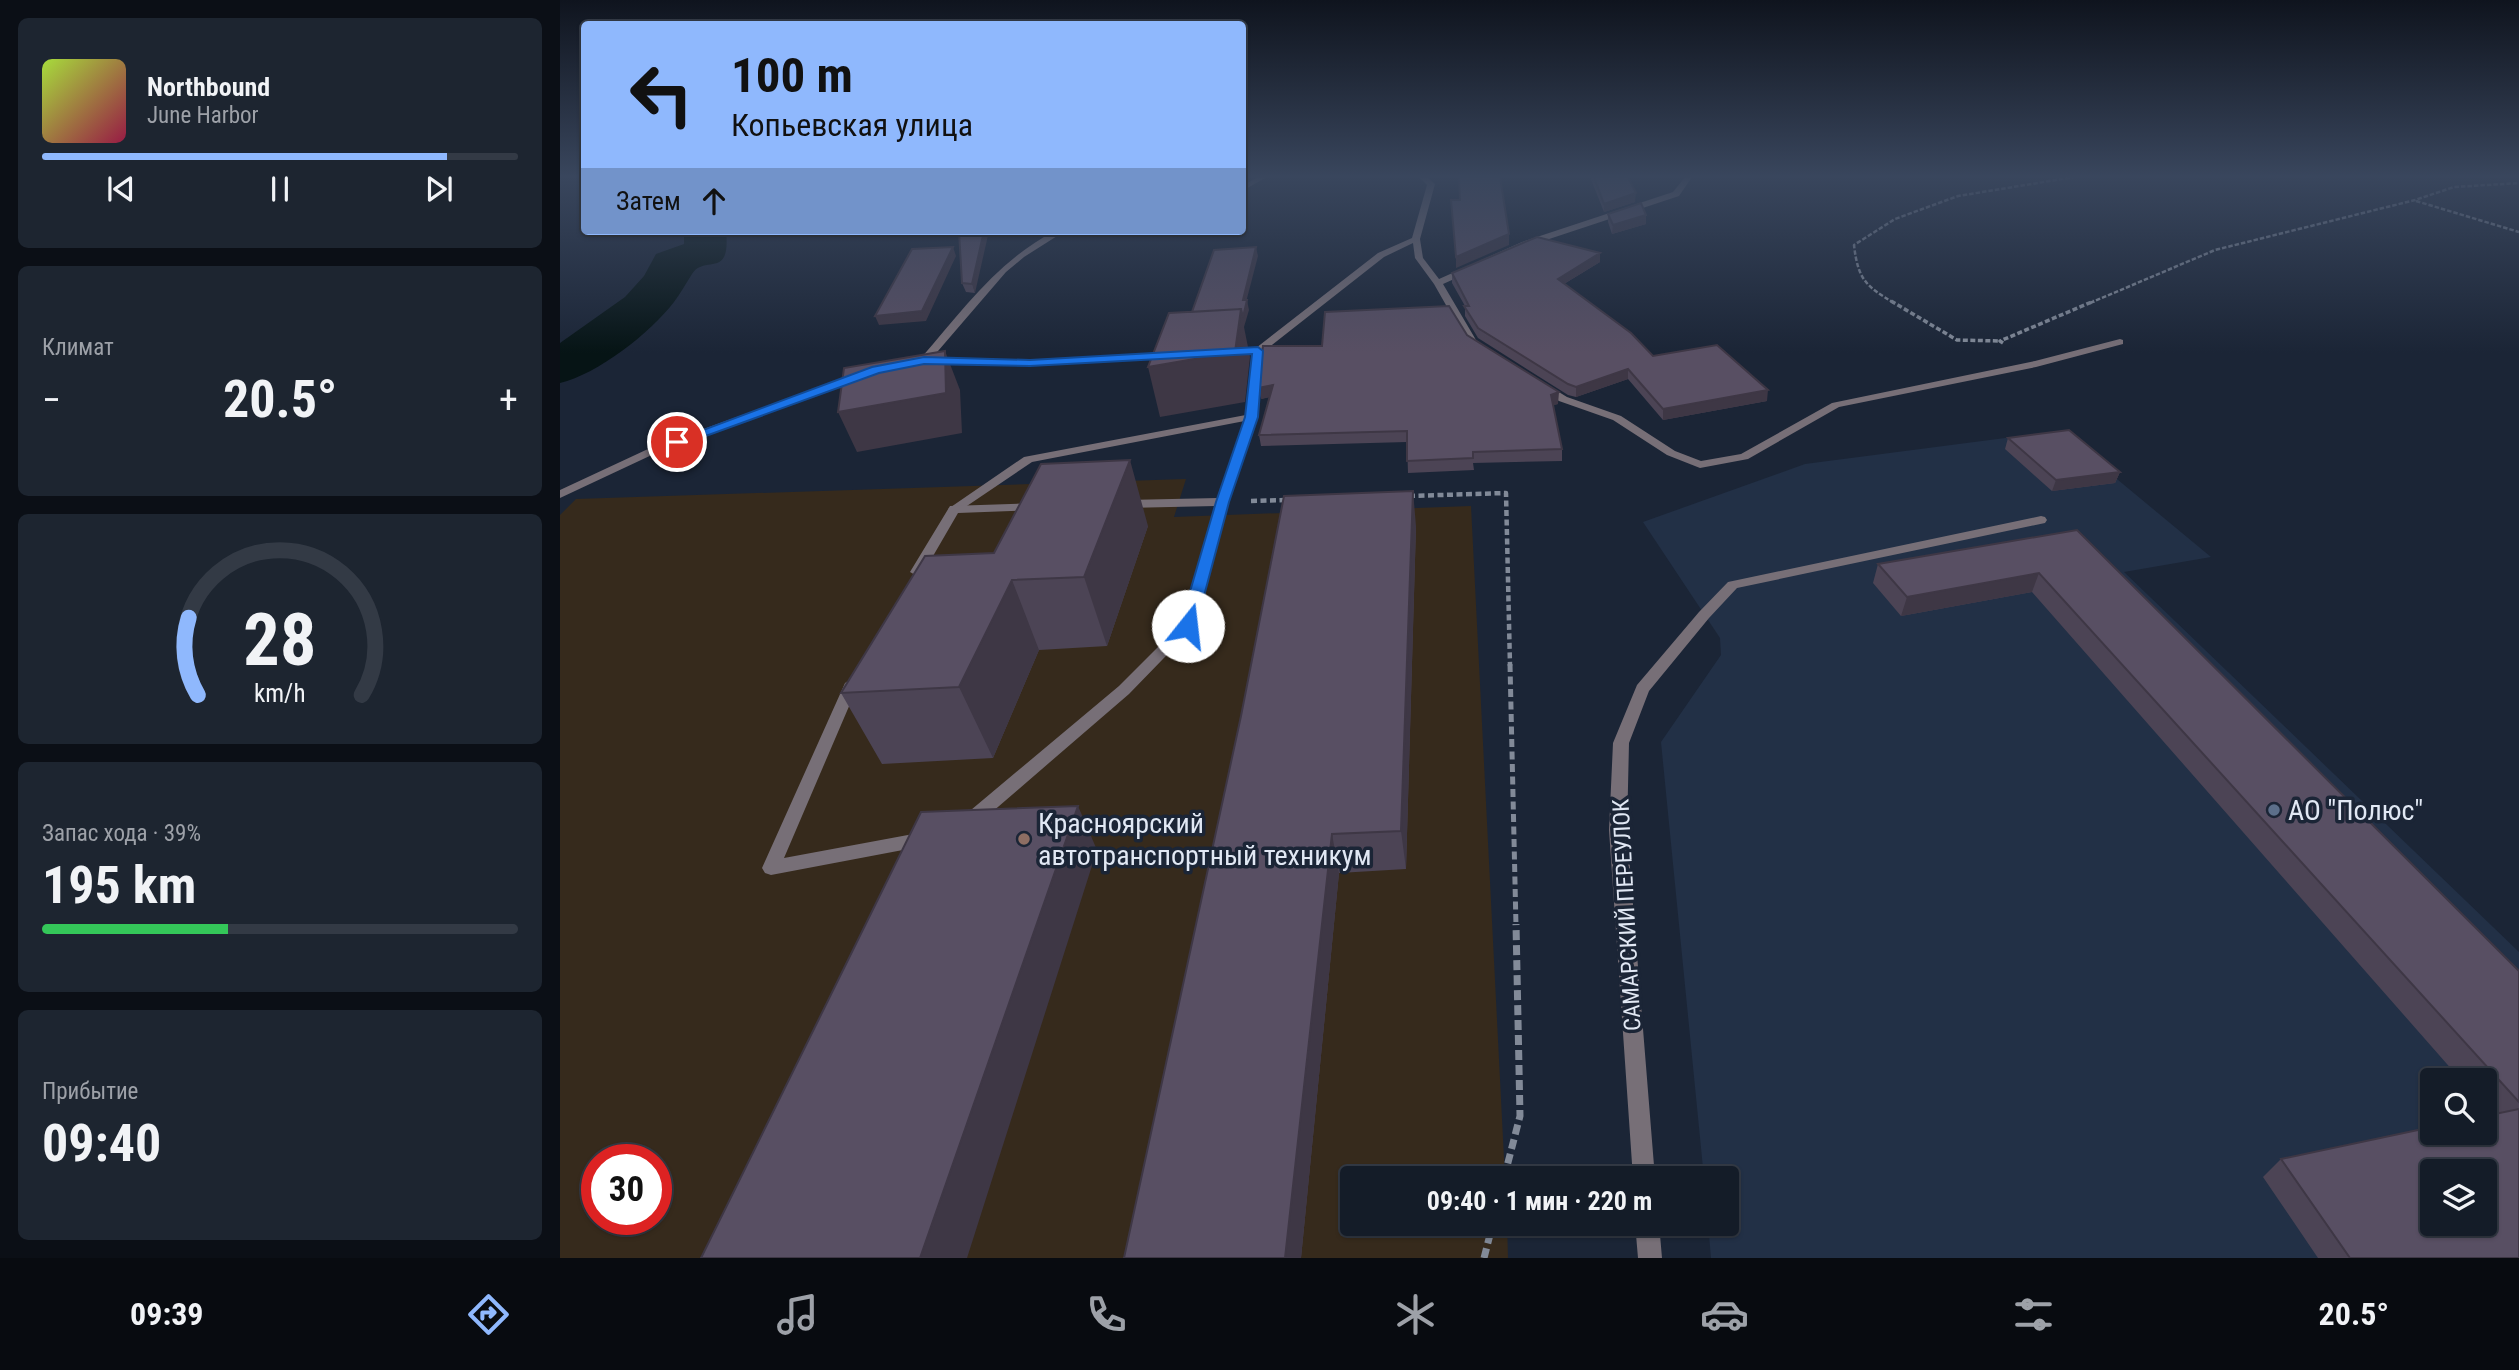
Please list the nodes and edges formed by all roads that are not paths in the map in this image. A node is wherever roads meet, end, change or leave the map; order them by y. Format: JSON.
{"nodes":[{"id":1,"x":1052,"y":236,"type":"edge"},
{"id":2,"x":1417,"y":236,"type":"edge"},
{"id":3,"x":1550,"y":236,"type":"edge"},
{"id":4,"x":1416,"y":239,"type":"junction"},
{"id":5,"x":1438,"y":283,"type":"junction"},
{"id":6,"x":2120,"y":342,"type":"dead end"},
{"id":7,"x":1258,"y":351,"type":"junction"},
{"id":8,"x":1231,"y":352,"type":"edge"},
{"id":9,"x":1178,"y":355,"type":"edge"},
{"id":10,"x":1495,"y":356,"type":"edge"},
{"id":11,"x":924,"y":361,"type":"junction"},
{"id":12,"x":912,"y":363,"type":"edge"},
{"id":13,"x":876,"y":370,"type":"edge"},
{"id":14,"x":1540,"y":385,"type":"edge"},
{"id":15,"x":1251,"y":417,"type":"junction"},
{"id":16,"x":560,"y":494,"type":"edge"},
{"id":17,"x":1223,"y":502,"type":"junction"},
{"id":18,"x":1115,"y":505,"type":"edge"},
{"id":19,"x":1048,"y":507,"type":"edge"},
{"id":20,"x":954,"y":509,"type":"junction"},
{"id":21,"x":2041,"y":520,"type":"dead end"},
{"id":22,"x":907,"y":590,"type":"edge"},
{"id":23,"x":860,"y":671,"type":"edge"},
{"id":24,"x":1643,"y":1166,"type":"edge"},
{"id":25,"x":1648,"y":1236,"type":"edge"},
{"id":26,"x":1650,"y":1258,"type":"edge"}],
"edges":[{"from":1,"to":11,"type":"street"},
{"from":2,"to":4,"type":"street"},
{"from":3,"to":5,"type":"street"},
{"from":4,"to":5,"type":"street"},
{"from":4,"to":7,"type":"street"},
{"from":5,"to":10,"type":"street"},
{"from":6,"to":14,"type":"street"},
{"from":7,"to":8,"type":"street"},
{"from":7,"to":15,"type":"street"},
{"from":9,"to":11,"type":"street"},
{"from":11,"to":12,"type":"street"},
{"from":13,"to":16,"type":"street"},
{"from":15,"to":17,"type":"street"},
{"from":15,"to":20,"type":"street"},
{"from":17,"to":18,"type":"street"},
{"from":17,"to":23,"type":"street"},
{"from":19,"to":20,"type":"street"},
{"from":20,"to":22,"type":"street"},
{"from":21,"to":24,"type":"street","name":"САМАРСКИЙ ПЕРЕУЛОК"},
{"from":25,"to":26,"type":"street"}]}
